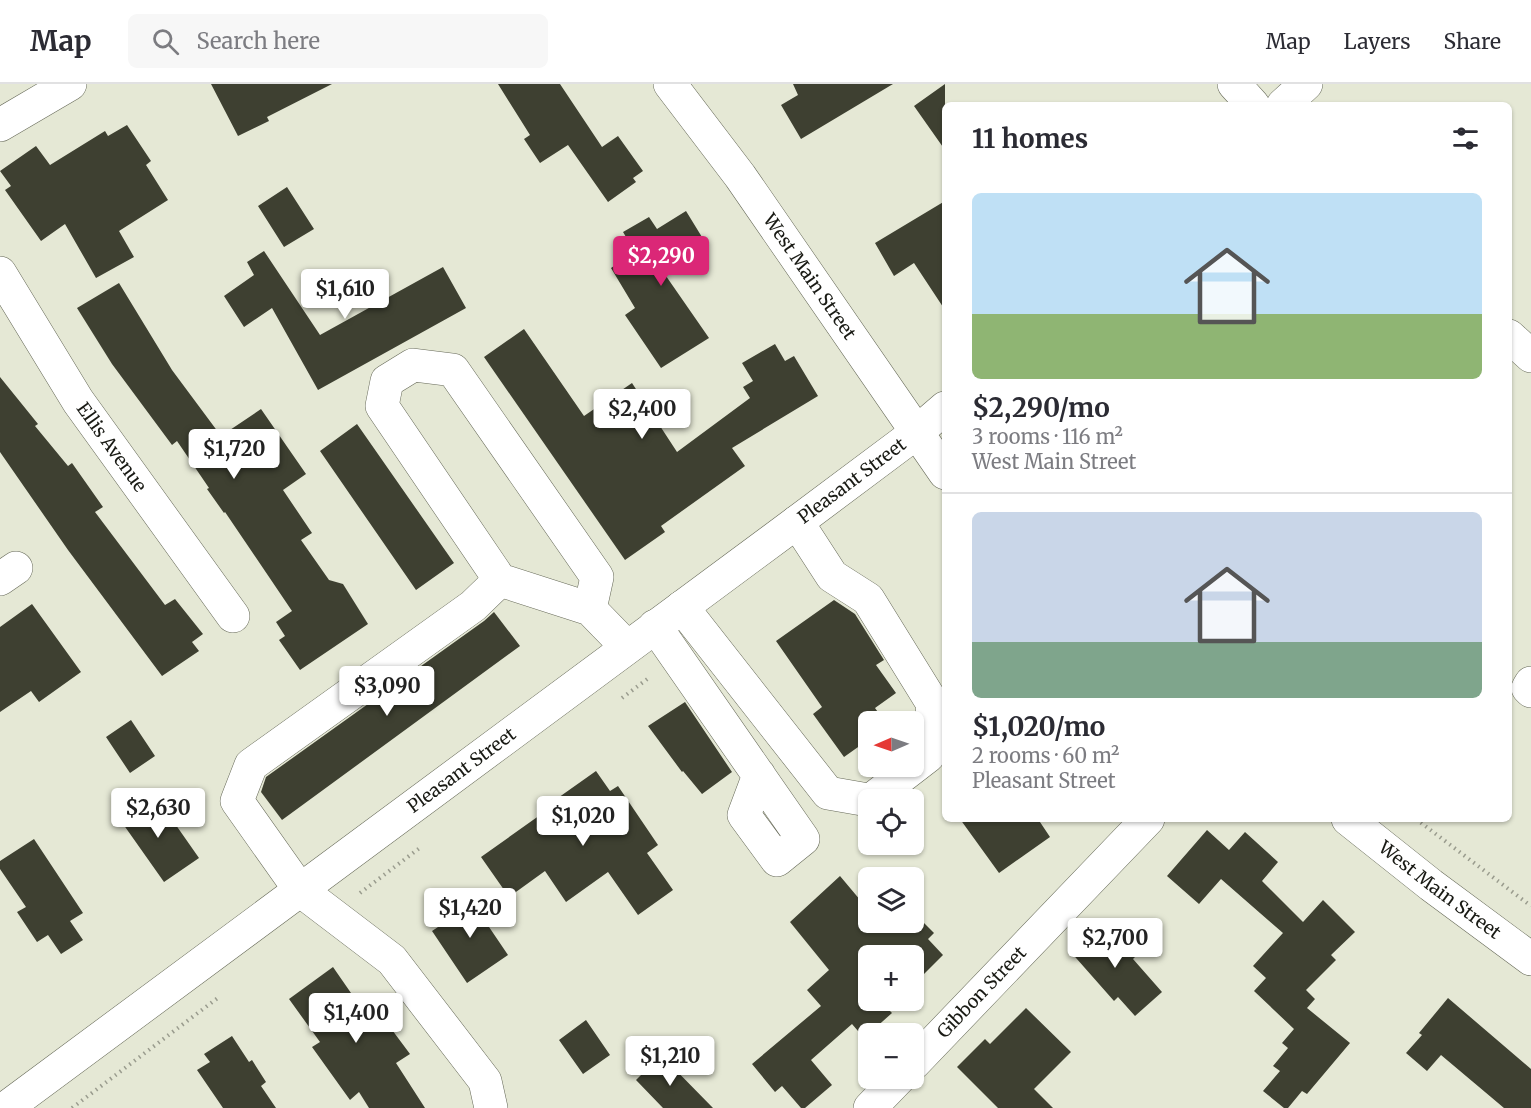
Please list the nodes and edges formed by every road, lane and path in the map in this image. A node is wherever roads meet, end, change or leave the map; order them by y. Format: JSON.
{"nodes":[{"id":1,"x":70,"y":84,"type":"edge"},
{"id":2,"x":670,"y":84,"type":"edge"},
{"id":3,"x":1234,"y":84,"type":"edge"},
{"id":4,"x":1306,"y":84,"type":"edge"},
{"id":5,"x":1250,"y":102,"type":"edge"},
{"id":6,"x":1286,"y":102,"type":"edge"},
{"id":7,"x":0,"y":125,"type":"edge"},
{"id":8,"x":0,"y":273,"type":"edge"},
{"id":9,"x":1512,"y":339,"type":"edge"},
{"id":10,"x":1531,"y":356,"type":"edge"},
{"id":11,"x":942,"y":411,"type":"edge"},
{"id":12,"x":916,"y":433,"type":"junction"},
{"id":13,"x":942,"y":469,"type":"edge"},
{"id":14,"x":797,"y":522,"type":"junction"},
{"id":15,"x":501,"y":580,"type":"junction"},
{"id":16,"x":682,"y":607,"type":"junction"},
{"id":17,"x":590,"y":609,"type":"junction"},
{"id":18,"x":233,"y":616,"type":"dead end"},
{"id":19,"x":655,"y":626,"type":"junction"},
{"id":20,"x":627,"y":648,"type":"junction"},
{"id":21,"x":1531,"y":683,"type":"edge"},
{"id":22,"x":1531,"y":691,"type":"edge"},
{"id":23,"x":939,"y":697,"type":"edge"},
{"id":24,"x":759,"y":775,"type":"dead end"},
{"id":25,"x":884,"y":789,"type":"edge"},
{"id":26,"x":858,"y":798,"type":"edge"},
{"id":27,"x":1145,"y":822,"type":"edge"},
{"id":28,"x":1352,"y":822,"type":"edge"},
{"id":29,"x":1420,"y":822,"type":"edge"},
{"id":30,"x":300,"y":890,"type":"junction"},
{"id":31,"x":1531,"y":906,"type":"edge"},
{"id":32,"x":1531,"y":959,"type":"edge"},
{"id":33,"x":924,"y":1053,"type":"edge"},
{"id":34,"x":888,"y":1089,"type":"edge"},
{"id":35,"x":6,"y":1108,"type":"edge"},
{"id":36,"x":491,"y":1108,"type":"edge"},
{"id":37,"x":870,"y":1108,"type":"edge"}],
"edges":[{"from":1,"to":7,"type":"main road"},
{"from":2,"to":12,"type":"main road","name":"West Main Street"},
{"from":3,"to":5,"type":"main road"},
{"from":4,"to":6,"type":"main road"},
{"from":8,"to":18,"type":"main road","name":"Ellis Avenue"},
{"from":9,"to":10,"type":"main road"},
{"from":11,"to":12,"type":"main road","name":"Pleasant Street"},
{"from":12,"to":13,"type":"main road","name":"West Main Street"},
{"from":12,"to":14,"type":"main road","name":"Pleasant Street"},
{"from":14,"to":16,"type":"main road","name":"Pleasant Street"},
{"from":14,"to":23,"type":"main road"},
{"from":15,"to":17,"type":"main road"},
{"from":15,"to":17,"type":"main road"},
{"from":15,"to":30,"type":"main road"},
{"from":16,"to":19,"type":"main road","name":"Pleasant Street"},
{"from":16,"to":26,"type":"main road"},
{"from":17,"to":20,"type":"main road"},
{"from":19,"to":20,"type":"main road","name":"Pleasant Street"},
{"from":19,"to":24,"type":"main road"},
{"from":20,"to":30,"type":"main road","name":"Pleasant Street"},
{"from":21,"to":22,"type":"main road"},
{"from":23,"to":25,"type":"main road"},
{"from":27,"to":33,"type":"main road","name":"Gibbon Street"},
{"from":28,"to":32,"type":"main road","name":"West Main Street"},
{"from":29,"to":31,"type":"path"},
{"from":30,"to":35,"type":"main road","name":"Pleasant Street"},
{"from":30,"to":36,"type":"main road"},
{"from":34,"to":37,"type":"main road"}]}
